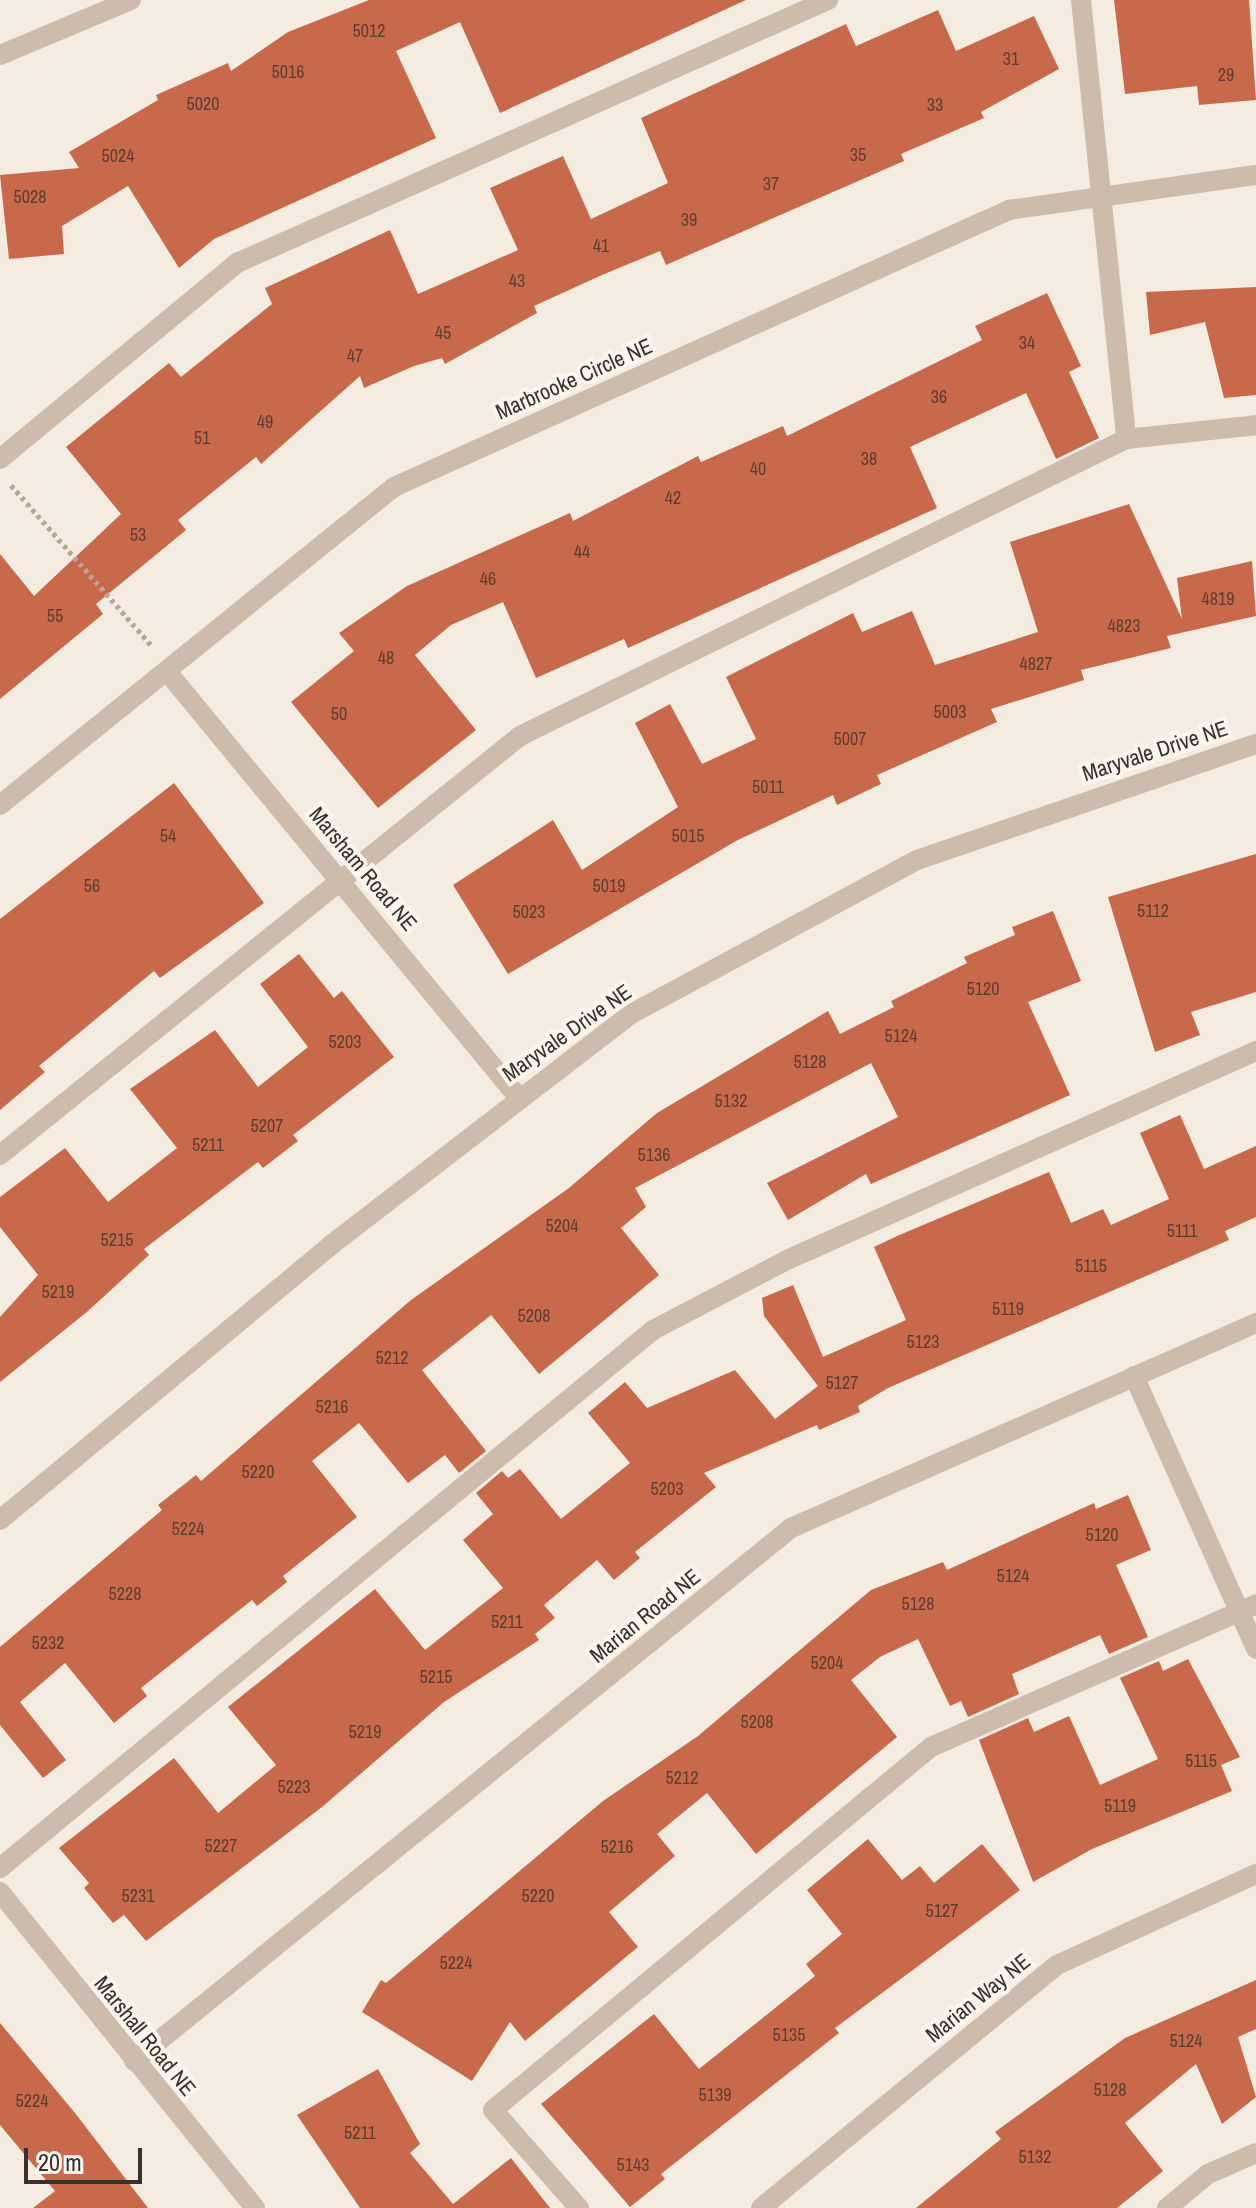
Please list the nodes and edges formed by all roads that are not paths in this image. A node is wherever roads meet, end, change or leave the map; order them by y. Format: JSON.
{"nodes":[{"id":1,"x":131,"y":0,"type":"edge"},
{"id":2,"x":828,"y":0,"type":"edge"},
{"id":3,"x":1081,"y":0,"type":"edge"},
{"id":4,"x":0,"y":55,"type":"edge"},
{"id":5,"x":1256,"y":175,"type":"edge"},
{"id":6,"x":1105,"y":191,"type":"junction"},
{"id":7,"x":1256,"y":425,"type":"edge"},
{"id":8,"x":1126,"y":439,"type":"junction"},
{"id":9,"x":0,"y":459,"type":"edge"},
{"id":10,"x":169,"y":674,"type":"junction"},
{"id":11,"x":1256,"y":744,"type":"edge"},
{"id":12,"x":0,"y":805,"type":"edge"},
{"id":13,"x":343,"y":882,"type":"junction"},
{"id":14,"x":1256,"y":1051,"type":"edge"},
{"id":15,"x":518,"y":1097,"type":"junction"},
{"id":16,"x":0,"y":1155,"type":"edge"},
{"id":17,"x":1256,"y":1323,"type":"edge"},
{"id":18,"x":1134,"y":1376,"type":"junction"},
{"id":19,"x":0,"y":1520,"type":"edge"},
{"id":20,"x":1248,"y":1608,"type":"edge"},
{"id":21,"x":1256,"y":1649,"type":"edge"},
{"id":22,"x":0,"y":1868,"type":"edge"},
{"id":23,"x":1256,"y":1874,"type":"edge"},
{"id":24,"x":0,"y":1892,"type":"edge"},
{"id":25,"x":134,"y":2061,"type":"junction"},
{"id":26,"x":1256,"y":2153,"type":"edge"},
{"id":27,"x":255,"y":2208,"type":"edge"},
{"id":28,"x":579,"y":2208,"type":"edge"},
{"id":29,"x":761,"y":2208,"type":"edge"},
{"id":30,"x":1167,"y":2208,"type":"edge"}],
"edges":[{"from":1,"to":4,"type":"street"},
{"from":2,"to":9,"type":"street"},
{"from":3,"to":6,"type":"street"},
{"from":5,"to":6,"type":"street","name":"Marbrooke Circle NE"},
{"from":6,"to":8,"type":"street"},
{"from":6,"to":10,"type":"street","name":"Marbrooke Circle NE"},
{"from":7,"to":8,"type":"street"},
{"from":8,"to":13,"type":"street"},
{"from":10,"to":12,"type":"street","name":"Marbrooke Circle NE"},
{"from":10,"to":13,"type":"street","name":"Marsham Road NE"},
{"from":11,"to":15,"type":"street","name":"Maryvale Drive NE"},
{"from":13,"to":15,"type":"street","name":"Marsham Road NE"},
{"from":13,"to":16,"type":"street"},
{"from":14,"to":22,"type":"street"},
{"from":15,"to":19,"type":"street","name":"Maryvale Drive NE"},
{"from":17,"to":18,"type":"street","name":"Marian Road NE"},
{"from":18,"to":20,"type":"street"},
{"from":18,"to":25,"type":"street","name":"Marian Road NE"},
{"from":20,"to":21,"type":"street"},
{"from":20,"to":28,"type":"street"},
{"from":23,"to":29,"type":"street","name":"Marian Way NE"},
{"from":24,"to":25,"type":"street","name":"Marshall Road NE"},
{"from":25,"to":27,"type":"street","name":"Marshall Road NE"},
{"from":26,"to":30,"type":"street"}]}
